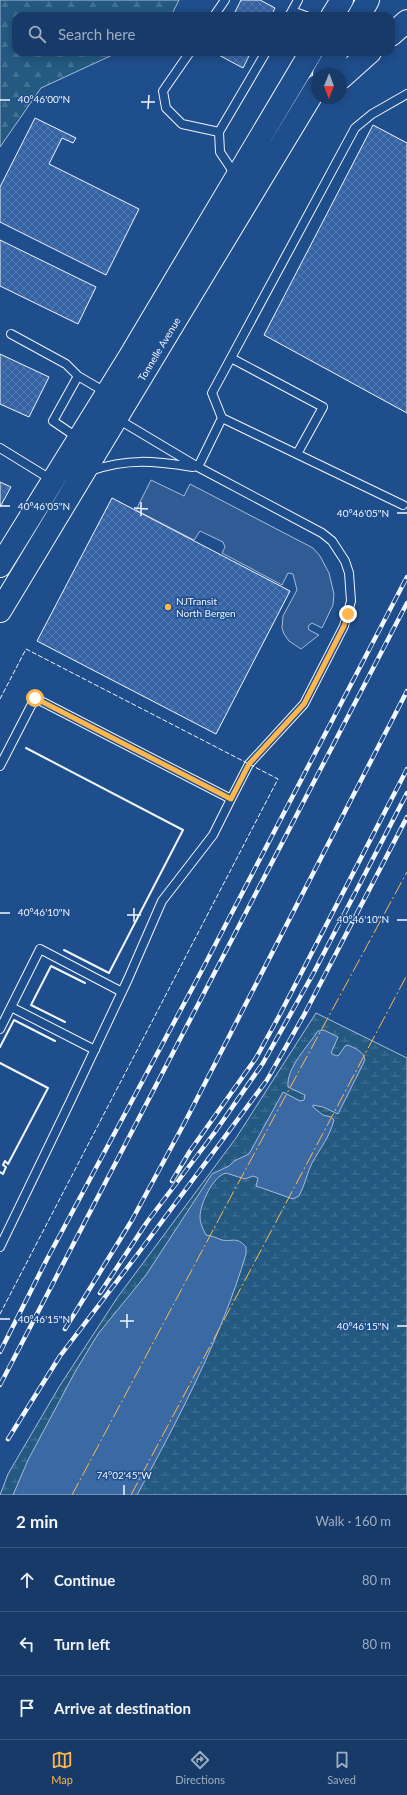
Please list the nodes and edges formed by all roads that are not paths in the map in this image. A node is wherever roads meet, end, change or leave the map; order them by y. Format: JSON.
{"nodes":[{"id":1,"x":225,"y":0,"type":"edge"},
{"id":2,"x":298,"y":0,"type":"edge"},
{"id":3,"x":342,"y":0,"type":"edge"},
{"id":4,"x":368,"y":0,"type":"edge"},
{"id":5,"x":217,"y":12,"type":"edge"},
{"id":6,"x":292,"y":12,"type":"edge"},
{"id":7,"x":334,"y":12,"type":"edge"},
{"id":8,"x":361,"y":12,"type":"edge"},
{"id":9,"x":407,"y":21,"type":"edge"},
{"id":10,"x":395,"y":32,"type":"edge"},
{"id":11,"x":187,"y":56,"type":"edge"},
{"id":12,"x":264,"y":56,"type":"edge"},
{"id":13,"x":309,"y":56,"type":"edge"},
{"id":14,"x":335,"y":56,"type":"edge"},
{"id":15,"x":366,"y":56,"type":"edge"},
{"id":16,"x":328,"y":68,"type":"edge"},
{"id":17,"x":347,"y":73,"type":"edge"},
{"id":18,"x":407,"y":94,"type":"edge"},
{"id":19,"x":311,"y":96,"type":"edge"},
{"id":20,"x":311,"y":104,"type":"edge"},
{"id":21,"x":301,"y":113,"type":"junction"},
{"id":22,"x":219,"y":132,"type":"junction"},
{"id":23,"x":237,"y":177,"type":"junction"},
{"id":24,"x":11,"y":334,"type":"dead end"},
{"id":25,"x":231,"y":358,"type":"junction"},
{"id":26,"x":78,"y":376,"type":"junction"},
{"id":27,"x":108,"y":409,"type":"junction"},
{"id":28,"x":222,"y":418,"type":"junction"},
{"id":29,"x":79,"y":438,"type":"junction"},
{"id":30,"x":0,"y":448,"type":"edge"},
{"id":31,"x":297,"y":454,"type":"junction"},
{"id":32,"x":198,"y":467,"type":"junction"},
{"id":33,"x":83,"y":473,"type":"junction"},
{"id":34,"x":52,"y":481,"type":"junction"},
{"id":35,"x":403,"y":505,"type":"dead end"},
{"id":36,"x":0,"y":566,"type":"edge"},
{"id":37,"x":0,"y":611,"type":"edge"},
{"id":38,"x":0,"y":766,"type":"edge"},
{"id":39,"x":231,"y":799,"type":"junction"},
{"id":40,"x":122,"y":992,"type":"junction"},
{"id":41,"x":11,"y":1008,"type":"junction"},
{"id":42,"x":0,"y":1029,"type":"edge"},
{"id":43,"x":95,"y":1050,"type":"junction"},
{"id":44,"x":0,"y":1247,"type":"edge"}],
"edges":[{"from":1,"to":5,"type":"lane"},
{"from":2,"to":6,"type":"lane"},
{"from":3,"to":7,"type":"highway"},
{"from":4,"to":8,"type":"highway"},
{"from":9,"to":10,"type":"highway"},
{"from":11,"to":22,"type":"lane"},
{"from":12,"to":22,"type":"lane"},
{"from":13,"to":23,"type":"highway","name":"Tonnelle Avenue"},
{"from":14,"to":16,"type":"highway"},
{"from":15,"to":17,"type":"highway"},
{"from":18,"to":25,"type":"lane"},
{"from":19,"to":21,"type":"highway","name":"Tonnelle Avenue"},
{"from":20,"to":21,"type":"highway"},
{"from":21,"to":27,"type":"highway","name":"Tonnelle Avenue"},
{"from":22,"to":23,"type":"lane"},
{"from":23,"to":27,"type":"highway","name":"Tonnelle Avenue"},
{"from":24,"to":26,"type":"lane"},
{"from":25,"to":28,"type":"lane"},
{"from":25,"to":31,"type":"lane"},
{"from":26,"to":27,"type":"lane"},
{"from":26,"to":29,"type":"lane"},
{"from":27,"to":29,"type":"highway","name":"Tonnelle Avenue"},
{"from":27,"to":32,"type":"lane"},
{"from":27,"to":33,"type":"highway","name":"Tonnelle Avenue"},
{"from":28,"to":31,"type":"lane"},
{"from":28,"to":32,"type":"lane"},
{"from":29,"to":34,"type":"highway","name":"Tonnelle Avenue"},
{"from":30,"to":34,"type":"lane"},
{"from":31,"to":35,"type":"lane"},
{"from":32,"to":33,"type":"lane"},
{"from":32,"to":39,"type":"lane"},
{"from":33,"to":37,"type":"highway","name":"Tonnelle Avenue"},
{"from":34,"to":36,"type":"highway","name":"Tonnelle Avenue"},
{"from":38,"to":39,"type":"lane"},
{"from":39,"to":40,"type":"lane"},
{"from":40,"to":41,"type":"lane"},
{"from":40,"to":43,"type":"lane"},
{"from":41,"to":42,"type":"lane"},
{"from":41,"to":43,"type":"lane"},
{"from":43,"to":44,"type":"lane"}]}
